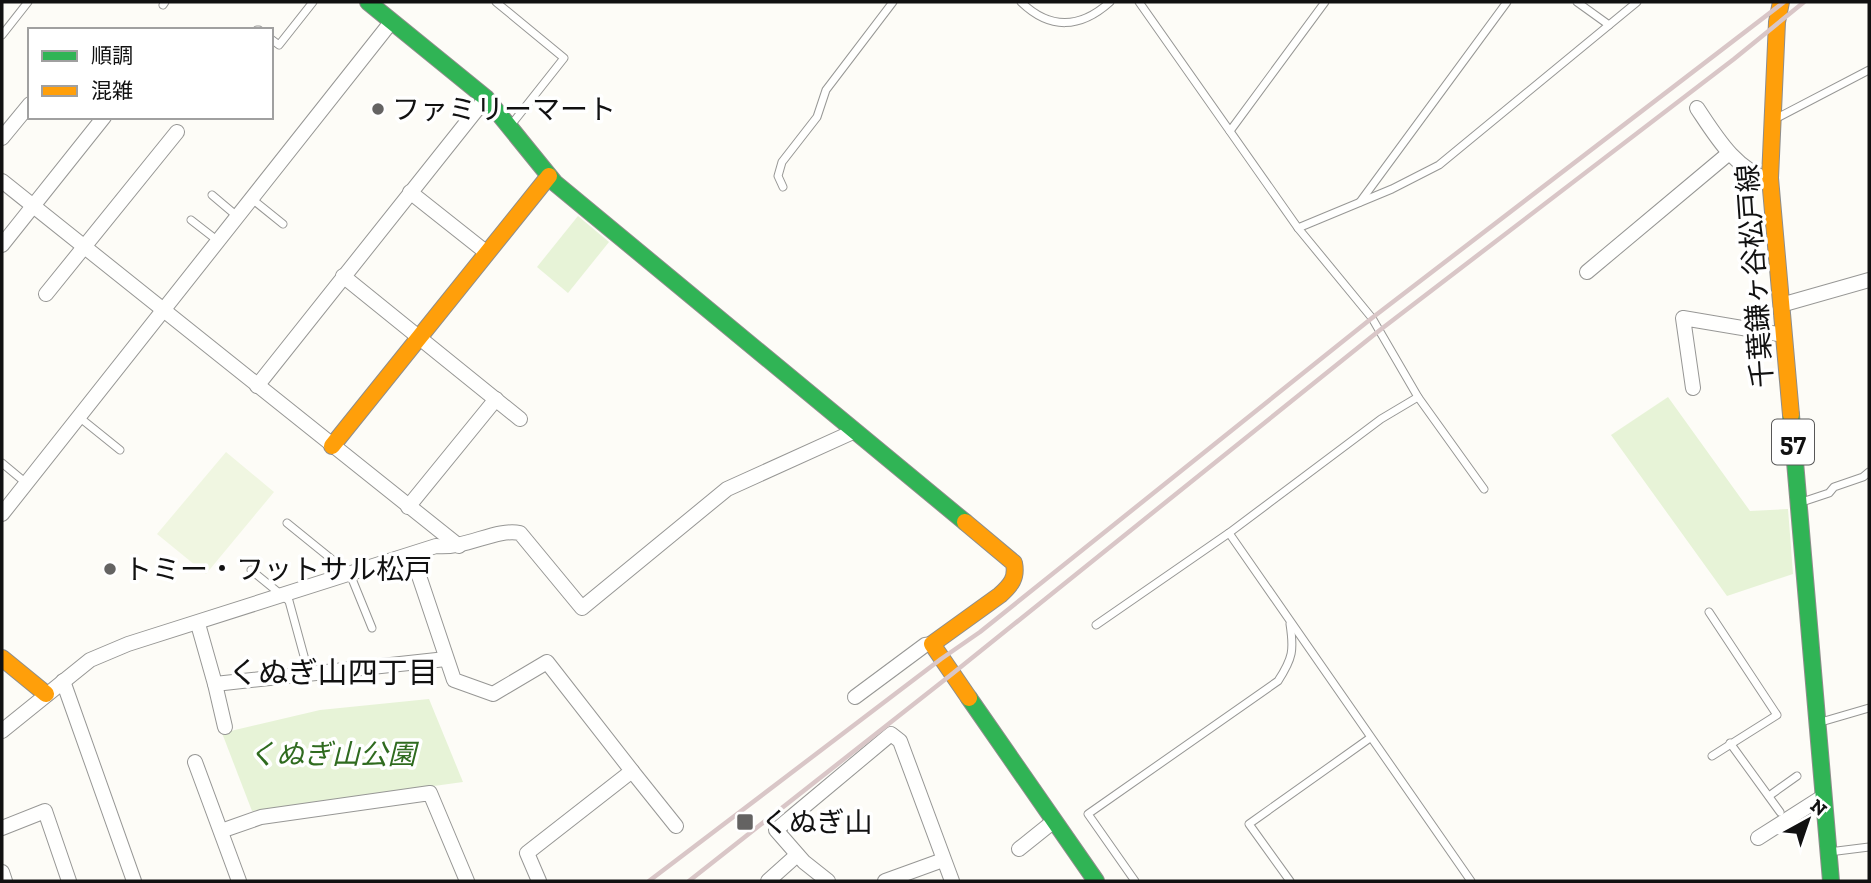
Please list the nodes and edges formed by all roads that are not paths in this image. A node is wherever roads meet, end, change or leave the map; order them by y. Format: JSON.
{"nodes":[{"id":1,"x":28,"y":2,"type":"edge"},
{"id":2,"x":313,"y":2,"type":"edge"},
{"id":3,"x":368,"y":2,"type":"edge"},
{"id":4,"x":496,"y":2,"type":"edge"},
{"id":5,"x":892,"y":2,"type":"edge"},
{"id":6,"x":1021,"y":2,"type":"edge"},
{"id":7,"x":1110,"y":2,"type":"edge"},
{"id":8,"x":1139,"y":2,"type":"edge"},
{"id":9,"x":1325,"y":2,"type":"edge"},
{"id":10,"x":1507,"y":2,"type":"edge"},
{"id":11,"x":1577,"y":2,"type":"edge"},
{"id":12,"x":1637,"y":2,"type":"edge"},
{"id":13,"x":1781,"y":2,"type":"edge"},
{"id":14,"x":392,"y":21,"type":"junction"},
{"id":15,"x":1609,"y":25,"type":"junction"},
{"id":16,"x":2,"y":35,"type":"edge"},
{"id":17,"x":273,"y":40,"type":"edge"},
{"id":18,"x":1869,"y":69,"type":"edge"},
{"id":19,"x":486,"y":98,"type":"junction"},
{"id":20,"x":28,"y":106,"type":"edge"},
{"id":21,"x":1697,"y":108,"type":"dead end"},
{"id":22,"x":102,"y":119,"type":"edge"},
{"id":23,"x":1773,"y":120,"type":"junction"},
{"id":24,"x":509,"y":126,"type":"junction"},
{"id":25,"x":1230,"y":131,"type":"junction"},
{"id":26,"x":177,"y":132,"type":"dead end"},
{"id":27,"x":2,"y":138,"type":"edge"},
{"id":28,"x":1728,"y":153,"type":"junction"},
{"id":29,"x":549,"y":176,"type":"junction"},
{"id":30,"x":2,"y":181,"type":"edge"},
{"id":31,"x":1771,"y":181,"type":"junction"},
{"id":32,"x":783,"y":187,"type":"dead end"},
{"id":33,"x":410,"y":192,"type":"junction"},
{"id":34,"x":212,"y":195,"type":"dead end"},
{"id":35,"x":252,"y":199,"type":"junction"},
{"id":36,"x":1360,"y":202,"type":"junction"},
{"id":37,"x":33,"y":206,"type":"junction"},
{"id":38,"x":239,"y":217,"type":"junction"},
{"id":39,"x":191,"y":220,"type":"dead end"},
{"id":40,"x":283,"y":224,"type":"dead end"},
{"id":41,"x":1298,"y":228,"type":"junction"},
{"id":42,"x":219,"y":242,"type":"junction"},
{"id":43,"x":2,"y":245,"type":"edge"},
{"id":44,"x":84,"y":248,"type":"junction"},
{"id":45,"x":487,"y":253,"type":"junction"},
{"id":46,"x":1587,"y":272,"type":"dead end"},
{"id":47,"x":343,"y":276,"type":"junction"},
{"id":48,"x":1869,"y":280,"type":"edge"},
{"id":49,"x":46,"y":294,"type":"dead end"},
{"id":50,"x":1781,"y":305,"type":"junction"},
{"id":51,"x":163,"y":312,"type":"junction"},
{"id":52,"x":1784,"y":335,"type":"junction"},
{"id":53,"x":419,"y":337,"type":"junction"},
{"id":54,"x":257,"y":386,"type":"junction"},
{"id":55,"x":1693,"y":388,"type":"dead end"},
{"id":56,"x":1418,"y":397,"type":"junction"},
{"id":57,"x":496,"y":399,"type":"junction"},
{"id":58,"x":79,"y":417,"type":"junction"},
{"id":59,"x":520,"y":419,"type":"dead end"},
{"id":60,"x":855,"y":431,"type":"junction"},
{"id":61,"x":332,"y":446,"type":"junction"},
{"id":62,"x":120,"y":450,"type":"dead end"},
{"id":63,"x":2,"y":463,"type":"edge"},
{"id":64,"x":1869,"y":472,"type":"edge"},
{"id":65,"x":26,"y":483,"type":"junction"},
{"id":66,"x":1484,"y":489,"type":"dead end"},
{"id":67,"x":1798,"y":504,"type":"junction"},
{"id":68,"x":408,"y":507,"type":"junction"},
{"id":69,"x":2,"y":514,"type":"edge"},
{"id":70,"x":287,"y":523,"type":"dead end"},
{"id":71,"x":1229,"y":533,"type":"junction"},
{"id":72,"x":459,"y":546,"type":"junction"},
{"id":73,"x":412,"y":555,"type":"junction"},
{"id":74,"x":251,"y":570,"type":"dead end"},
{"id":75,"x":350,"y":574,"type":"junction"},
{"id":76,"x":284,"y":596,"type":"junction"},
{"id":77,"x":1709,"y":612,"type":"dead end"},
{"id":78,"x":1289,"y":619,"type":"junction"},
{"id":79,"x":198,"y":624,"type":"junction"},
{"id":80,"x":1096,"y":625,"type":"dead end"},
{"id":81,"x":372,"y":628,"type":"dead end"},
{"id":82,"x":932,"y":644,"type":"junction"},
{"id":83,"x":2,"y":658,"type":"edge"},
{"id":84,"x":446,"y":659,"type":"junction"},
{"id":85,"x":307,"y":667,"type":"dead end"},
{"id":86,"x":63,"y":681,"type":"junction"},
{"id":87,"x":215,"y":684,"type":"junction"},
{"id":88,"x":46,"y":694,"type":"junction"},
{"id":89,"x":855,"y":697,"type":"dead end"},
{"id":90,"x":1869,"y":708,"type":"edge"},
{"id":91,"x":1817,"y":724,"type":"junction"},
{"id":92,"x":225,"y":727,"type":"dead end"},
{"id":93,"x":2,"y":731,"type":"edge"},
{"id":94,"x":1370,"y":738,"type":"junction"},
{"id":95,"x":1730,"y":743,"type":"junction"},
{"id":96,"x":1712,"y":756,"type":"dead end"},
{"id":97,"x":195,"y":762,"type":"dead end"},
{"id":98,"x":632,"y":771,"type":"junction"},
{"id":99,"x":1797,"y":776,"type":"dead end"},
{"id":100,"x":1769,"y":796,"type":"junction"},
{"id":101,"x":1824,"y":796,"type":"junction"},
{"id":102,"x":1780,"y":812,"type":"dead end"},
{"id":103,"x":1054,"y":821,"type":"junction"},
{"id":104,"x":676,"y":827,"type":"dead end"},
{"id":105,"x":2,"y":828,"type":"edge"},
{"id":106,"x":221,"y":831,"type":"junction"},
{"id":107,"x":1758,"y":838,"type":"dead end"},
{"id":108,"x":1869,"y":847,"type":"edge"},
{"id":109,"x":1019,"y":849,"type":"dead end"},
{"id":110,"x":1829,"y":852,"type":"junction"},
{"id":111,"x":797,"y":855,"type":"junction"},
{"id":112,"x":943,"y":860,"type":"junction"},
{"id":113,"x":2,"y":872,"type":"edge"},
{"id":114,"x":5,"y":881,"type":"edge"},
{"id":115,"x":69,"y":881,"type":"edge"},
{"id":116,"x":134,"y":881,"type":"edge"},
{"id":117,"x":239,"y":881,"type":"edge"},
{"id":118,"x":467,"y":881,"type":"edge"},
{"id":119,"x":539,"y":881,"type":"edge"},
{"id":120,"x":768,"y":881,"type":"edge"},
{"id":121,"x":828,"y":881,"type":"edge"},
{"id":122,"x":885,"y":881,"type":"edge"},
{"id":123,"x":952,"y":881,"type":"edge"},
{"id":124,"x":1096,"y":881,"type":"edge"},
{"id":125,"x":1135,"y":881,"type":"edge"},
{"id":126,"x":1290,"y":881,"type":"edge"},
{"id":127,"x":1471,"y":881,"type":"edge"},
{"id":128,"x":1831,"y":881,"type":"edge"}],
"edges":[{"from":1,"to":16,"type":"lane"},
{"from":2,"to":17,"type":"lane"},
{"from":3,"to":14,"type":"street"},
{"from":4,"to":24,"type":"lane"},
{"from":5,"to":32,"type":"lane"},
{"from":6,"to":7,"type":"lane"},
{"from":8,"to":25,"type":"lane"},
{"from":9,"to":25,"type":"lane"},
{"from":10,"to":36,"type":"lane"},
{"from":11,"to":15,"type":"lane"},
{"from":12,"to":15,"type":"lane"},
{"from":13,"to":23,"type":"street","name":"千葉鎌ヶ谷松戸線","number":"57"},
{"from":14,"to":19,"type":"street"},
{"from":14,"to":35,"type":"street"},
{"from":15,"to":36,"type":"lane"},
{"from":18,"to":23,"type":"lane"},
{"from":19,"to":24,"type":"street"},
{"from":19,"to":33,"type":"street"},
{"from":20,"to":27,"type":"street"},
{"from":21,"to":28,"type":"street"},
{"from":22,"to":37,"type":"street"},
{"from":23,"to":31,"type":"street","name":"千葉鎌ヶ谷松戸線","number":"57"},
{"from":24,"to":29,"type":"street"},
{"from":25,"to":41,"type":"lane"},
{"from":26,"to":44,"type":"street"},
{"from":28,"to":31,"type":"street"},
{"from":28,"to":46,"type":"street"},
{"from":29,"to":45,"type":"street"},
{"from":29,"to":60,"type":"street"},
{"from":30,"to":37,"type":"street"},
{"from":31,"to":50,"type":"street","name":"千葉鎌ヶ谷松戸線","number":"57"},
{"from":33,"to":45,"type":"street"},
{"from":33,"to":47,"type":"street"},
{"from":34,"to":38,"type":"lane"},
{"from":35,"to":38,"type":"street"},
{"from":35,"to":40,"type":"lane"},
{"from":36,"to":41,"type":"lane"},
{"from":37,"to":43,"type":"street"},
{"from":37,"to":44,"type":"street"},
{"from":38,"to":42,"type":"street"},
{"from":39,"to":42,"type":"lane"},
{"from":41,"to":56,"type":"lane"},
{"from":42,"to":51,"type":"street"},
{"from":44,"to":49,"type":"street"},
{"from":44,"to":51,"type":"street"},
{"from":45,"to":53,"type":"street"},
{"from":47,"to":53,"type":"street"},
{"from":47,"to":54,"type":"street"},
{"from":48,"to":50,"type":"street"},
{"from":50,"to":52,"type":"street","name":"千葉鎌ヶ谷松戸線","number":"57"},
{"from":51,"to":54,"type":"street"},
{"from":51,"to":58,"type":"street"},
{"from":52,"to":55,"type":"street"},
{"from":52,"to":67,"type":"street","name":"千葉鎌ヶ谷松戸線","number":"57"},
{"from":53,"to":57,"type":"street"},
{"from":53,"to":61,"type":"street"},
{"from":54,"to":61,"type":"street"},
{"from":56,"to":66,"type":"lane"},
{"from":56,"to":71,"type":"lane"},
{"from":57,"to":59,"type":"street"},
{"from":57,"to":68,"type":"street"},
{"from":58,"to":62,"type":"lane"},
{"from":58,"to":65,"type":"street"},
{"from":60,"to":72,"type":"street"},
{"from":60,"to":82,"type":"street"},
{"from":61,"to":68,"type":"street"},
{"from":63,"to":65,"type":"lane"},
{"from":64,"to":67,"type":"lane"},
{"from":65,"to":69,"type":"street"},
{"from":67,"to":91,"type":"street","name":"千葉鎌ヶ谷松戸線","number":"57"},
{"from":68,"to":72,"type":"street"},
{"from":70,"to":75,"type":"lane"},
{"from":71,"to":78,"type":"lane"},
{"from":71,"to":80,"type":"lane"},
{"from":72,"to":73,"type":"street"},
{"from":73,"to":75,"type":"street"},
{"from":73,"to":84,"type":"street"},
{"from":74,"to":76,"type":"lane"},
{"from":75,"to":76,"type":"street"},
{"from":75,"to":81,"type":"lane"},
{"from":76,"to":79,"type":"street"},
{"from":76,"to":85,"type":"lane"},
{"from":77,"to":95,"type":"lane"},
{"from":78,"to":94,"type":"lane"},
{"from":78,"to":125,"type":"lane"},
{"from":79,"to":86,"type":"street"},
{"from":79,"to":87,"type":"street"},
{"from":82,"to":89,"type":"street"},
{"from":82,"to":103,"type":"street"},
{"from":83,"to":88,"type":"street"},
{"from":84,"to":87,"type":"street"},
{"from":84,"to":98,"type":"street"},
{"from":86,"to":88,"type":"street"},
{"from":86,"to":116,"type":"street"},
{"from":87,"to":92,"type":"street"},
{"from":88,"to":93,"type":"street"},
{"from":90,"to":91,"type":"lane"},
{"from":91,"to":101,"type":"street","name":"千葉鎌ヶ谷松戸線","number":"57"},
{"from":94,"to":126,"type":"lane"},
{"from":94,"to":127,"type":"lane"},
{"from":95,"to":96,"type":"lane"},
{"from":95,"to":100,"type":"lane"},
{"from":97,"to":106,"type":"street"},
{"from":98,"to":104,"type":"street"},
{"from":98,"to":119,"type":"street"},
{"from":99,"to":100,"type":"lane"},
{"from":100,"to":102,"type":"lane"},
{"from":101,"to":107,"type":"street"},
{"from":101,"to":110,"type":"street","name":"千葉鎌ヶ谷松戸線","number":"57"},
{"from":103,"to":109,"type":"street"},
{"from":103,"to":124,"type":"street"},
{"from":105,"to":115,"type":"street"},
{"from":106,"to":117,"type":"street"},
{"from":106,"to":118,"type":"street"},
{"from":108,"to":110,"type":"lane"},
{"from":110,"to":128,"type":"street","name":"千葉鎌ヶ谷松戸線","number":"57"},
{"from":111,"to":112,"type":"street"},
{"from":111,"to":120,"type":"street"},
{"from":111,"to":121,"type":"street"},
{"from":112,"to":122,"type":"street"},
{"from":112,"to":123,"type":"street"},
{"from":113,"to":114,"type":"street"}]}
